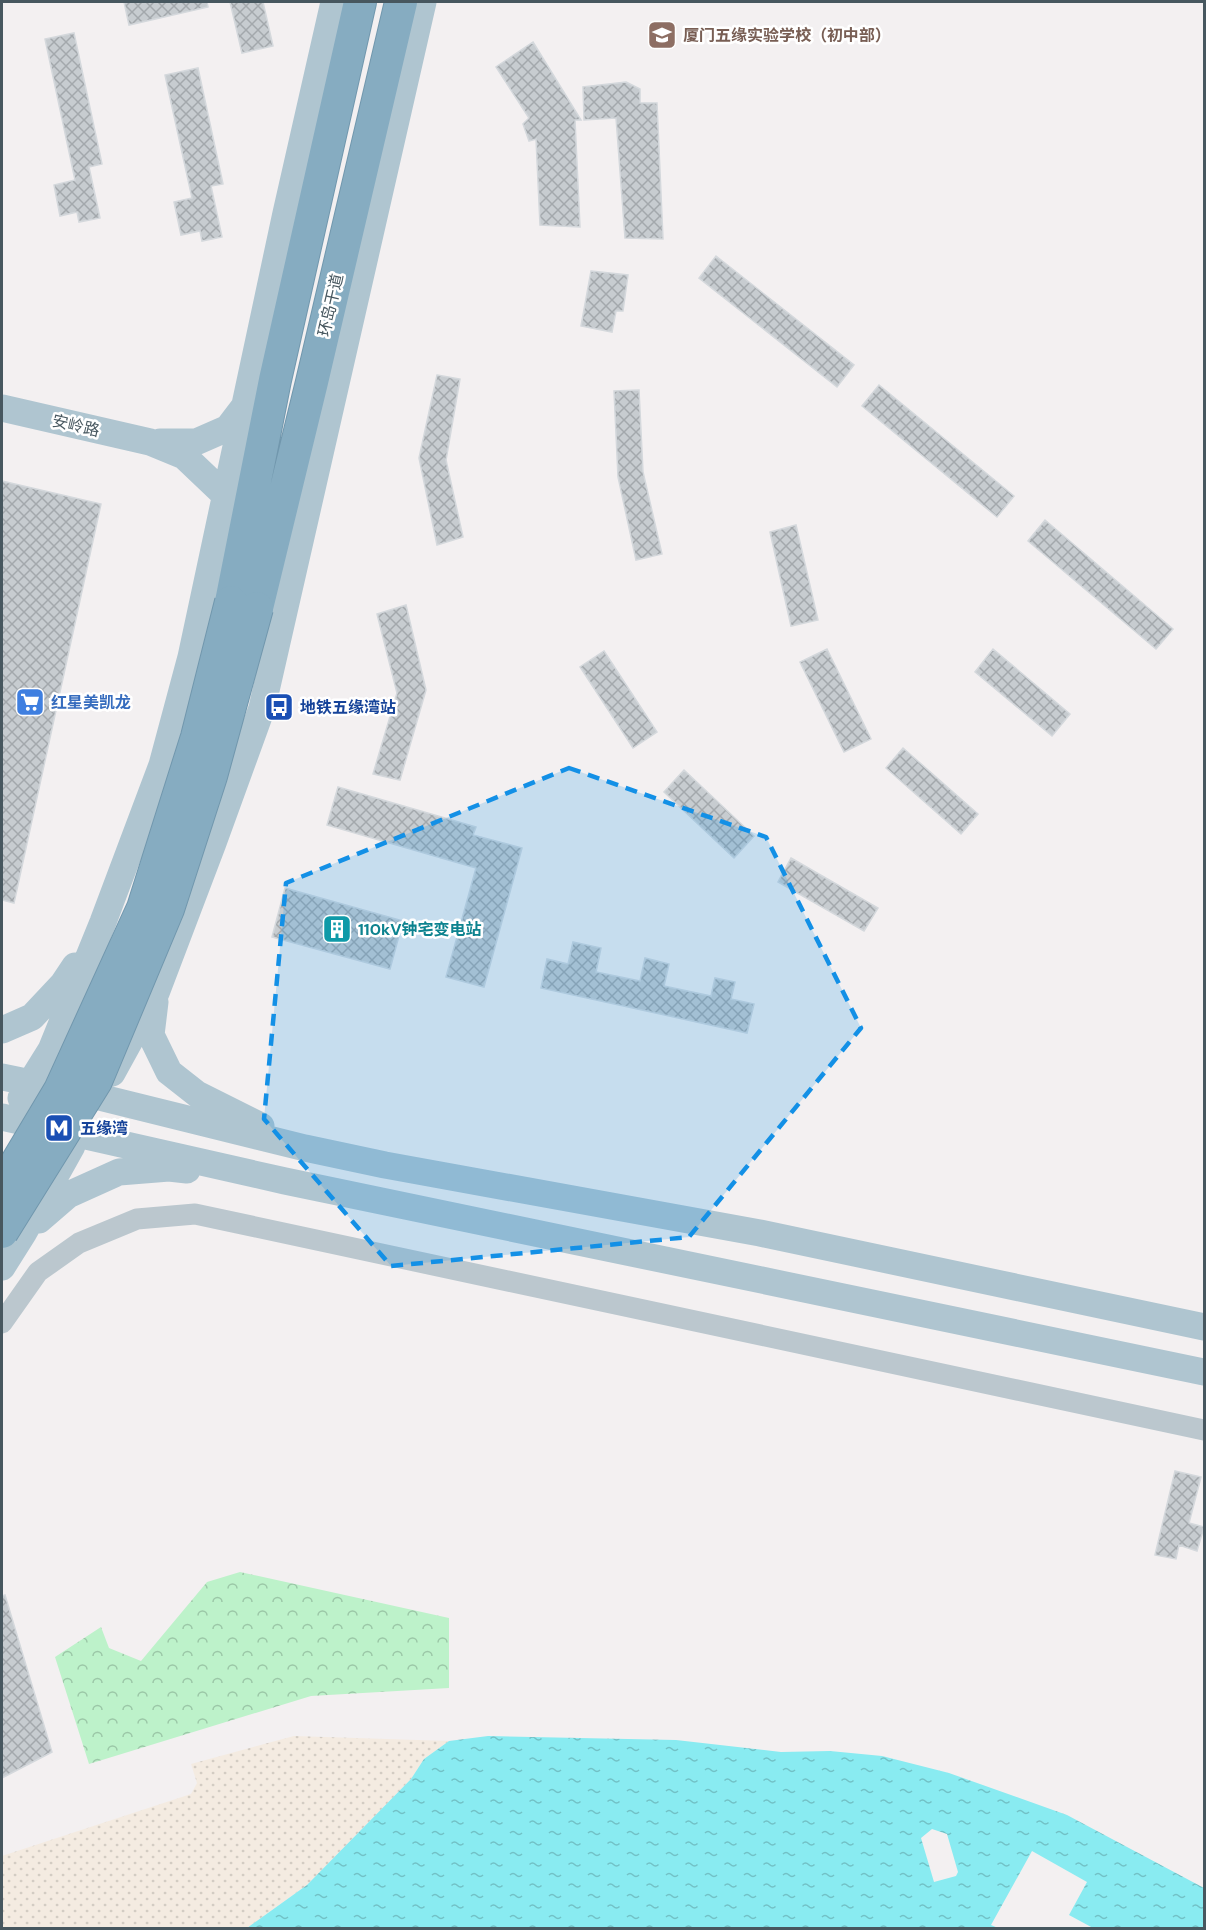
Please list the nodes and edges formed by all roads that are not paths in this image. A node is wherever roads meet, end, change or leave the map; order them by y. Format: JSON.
{"nodes":[{"id":1,"x":334,"y":2,"type":"edge"},
{"id":2,"x":360,"y":2,"type":"edge"},
{"id":3,"x":401,"y":2,"type":"edge"},
{"id":4,"x":423,"y":2,"type":"edge"},
{"id":5,"x":244,"y":407,"type":"junction"},
{"id":6,"x":2,"y":408,"type":"edge"},
{"id":7,"x":150,"y":442,"type":"junction"},
{"id":8,"x":225,"y":495,"type":"junction"},
{"id":9,"x":244,"y":605,"type":"junction"},
{"id":10,"x":103,"y":922,"type":"junction"},
{"id":11,"x":156,"y":993,"type":"junction"},
{"id":12,"x":2,"y":1030,"type":"edge"},
{"id":13,"x":2,"y":1077,"type":"edge"},
{"id":14,"x":30,"y":1083,"type":"junction"},
{"id":15,"x":99,"y":1097,"type":"junction"},
{"id":16,"x":4,"y":1123,"type":"edge"},
{"id":17,"x":79,"y":1134,"type":"junction"},
{"id":18,"x":305,"y":1148,"type":"junction"},
{"id":19,"x":285,"y":1181,"type":"junction"},
{"id":20,"x":2,"y":1187,"type":"edge"},
{"id":21,"x":13,"y":1232,"type":"edge"},
{"id":22,"x":2,"y":1267,"type":"edge"},
{"id":23,"x":2,"y":1323,"type":"edge"},
{"id":24,"x":1204,"y":1327,"type":"edge"},
{"id":25,"x":1204,"y":1372,"type":"edge"},
{"id":26,"x":1204,"y":1430,"type":"edge"}],
"edges":[{"from":1,"to":5,"type":"main road"},
{"from":2,"to":9,"type":"highway"},
{"from":3,"to":9,"type":"highway","name":"环岛干道"},
{"from":4,"to":11,"type":"main road"},
{"from":5,"to":7,"type":"main road"},
{"from":5,"to":8,"type":"main road"},
{"from":6,"to":7,"type":"main road","name":"安岭路"},
{"from":7,"to":8,"type":"main road"},
{"from":8,"to":10,"type":"main road"},
{"from":9,"to":20,"type":"highway","bridge":true},
{"from":9,"to":21,"type":"highway","bridge":true},
{"from":10,"to":12,"type":"main road"},
{"from":10,"to":14,"type":"main road"},
{"from":11,"to":15,"type":"main road"},
{"from":11,"to":18,"type":"main road"},
{"from":13,"to":14,"type":"main road"},
{"from":14,"to":15,"type":"main road"},
{"from":14,"to":16,"type":"main road"},
{"from":15,"to":17,"type":"main road"},
{"from":15,"to":18,"type":"main road"},
{"from":16,"to":17,"type":"main road"},
{"from":17,"to":19,"type":"main road"},
{"from":17,"to":21,"type":"main road"},
{"from":18,"to":24,"type":"main road"},
{"from":19,"to":21,"type":"main road"},
{"from":19,"to":25,"type":"main road"},
{"from":21,"to":22,"type":"main road"},
{"from":23,"to":26,"type":"street"}]}
